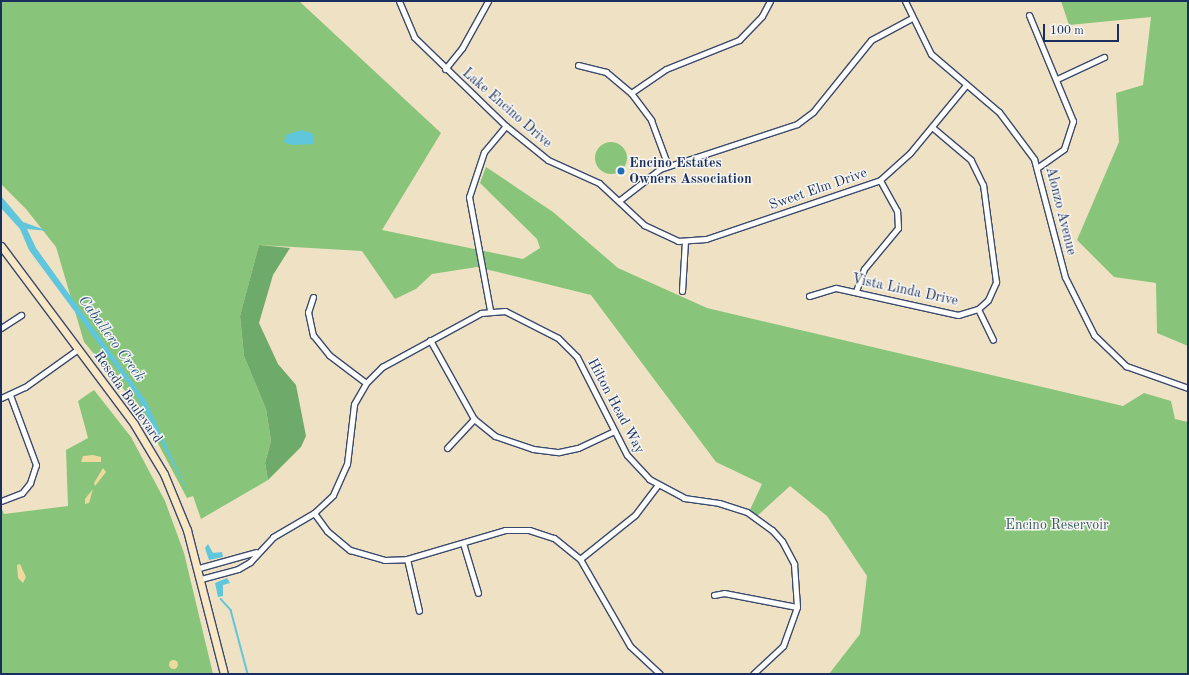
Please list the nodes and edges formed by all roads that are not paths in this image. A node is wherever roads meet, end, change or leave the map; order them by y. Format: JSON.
{"nodes":[{"id":1,"x":399,"y":1,"type":"edge"},
{"id":2,"x":488,"y":1,"type":"edge"},
{"id":3,"x":770,"y":1,"type":"edge"},
{"id":4,"x":905,"y":1,"type":"edge"},
{"id":5,"x":1029,"y":15,"type":"dead end"},
{"id":6,"x":912,"y":18,"type":"junction"},
{"id":7,"x":1104,"y":57,"type":"dead end"},
{"id":8,"x":578,"y":65,"type":"dead end"},
{"id":9,"x":445,"y":70,"type":"junction"},
{"id":10,"x":1057,"y":79,"type":"junction"},
{"id":11,"x":966,"y":85,"type":"junction"},
{"id":12,"x":631,"y":93,"type":"junction"},
{"id":13,"x":506,"y":126,"type":"junction"},
{"id":14,"x":932,"y":127,"type":"junction"},
{"id":15,"x":668,"y":166,"type":"junction"},
{"id":16,"x":1038,"y":167,"type":"junction"},
{"id":17,"x":880,"y":180,"type":"junction"},
{"id":18,"x":620,"y":200,"type":"junction"},
{"id":19,"x":684,"y":241,"type":"junction"},
{"id":20,"x":1,"y":246,"type":"edge"},
{"id":21,"x":682,"y":291,"type":"dead end"},
{"id":22,"x":856,"y":291,"type":"junction"},
{"id":23,"x":809,"y":296,"type":"dead end"},
{"id":24,"x":313,"y":297,"type":"dead end"},
{"id":25,"x":978,"y":309,"type":"junction"},
{"id":26,"x":490,"y":310,"type":"junction"},
{"id":27,"x":21,"y":315,"type":"dead end"},
{"id":28,"x":1,"y":328,"type":"edge"},
{"id":29,"x":430,"y":340,"type":"junction"},
{"id":30,"x":993,"y":340,"type":"dead end"},
{"id":31,"x":78,"y":350,"type":"junction"},
{"id":32,"x":366,"y":382,"type":"junction"},
{"id":33,"x":1188,"y":388,"type":"edge"},
{"id":34,"x":10,"y":395,"type":"junction"},
{"id":35,"x":1,"y":398,"type":"edge"},
{"id":36,"x":474,"y":419,"type":"junction"},
{"id":37,"x":614,"y":431,"type":"junction"},
{"id":38,"x":447,"y":448,"type":"dead end"},
{"id":39,"x":658,"y":485,"type":"junction"},
{"id":40,"x":1,"y":501,"type":"edge"},
{"id":41,"x":314,"y":513,"type":"junction"},
{"id":42,"x":463,"y":543,"type":"junction"},
{"id":43,"x":257,"y":552,"type":"junction"},
{"id":44,"x":407,"y":559,"type":"junction"},
{"id":45,"x":580,"y":559,"type":"junction"},
{"id":46,"x":199,"y":568,"type":"junction"},
{"id":47,"x":201,"y":579,"type":"junction"},
{"id":48,"x":478,"y":593,"type":"dead end"},
{"id":49,"x":714,"y":594,"type":"dead end"},
{"id":50,"x":797,"y":607,"type":"junction"},
{"id":51,"x":419,"y":611,"type":"dead end"},
{"id":52,"x":224,"y":674,"type":"edge"},
{"id":53,"x":660,"y":674,"type":"edge"},
{"id":54,"x":753,"y":674,"type":"edge"}],
"edges":[{"from":1,"to":9,"type":"street","name":"Lake Encino Drive"},
{"from":2,"to":9,"type":"street"},
{"from":3,"to":12,"type":"street"},
{"from":4,"to":6,"type":"street","name":"Alonzo Avenue"},
{"from":5,"to":10,"type":"street"},
{"from":6,"to":11,"type":"street","name":"Alonzo Avenue"},
{"from":6,"to":15,"type":"street"},
{"from":7,"to":10,"type":"street"},
{"from":8,"to":12,"type":"street"},
{"from":9,"to":13,"type":"street","name":"Lake Encino Drive"},
{"from":10,"to":16,"type":"street"},
{"from":11,"to":14,"type":"street","name":"Sweet Elm Drive"},
{"from":11,"to":16,"type":"street","name":"Alonzo Avenue"},
{"from":12,"to":15,"type":"street"},
{"from":13,"to":18,"type":"street","name":"Lake Encino Drive"},
{"from":13,"to":26,"type":"street"},
{"from":14,"to":17,"type":"street","name":"Sweet Elm Drive"},
{"from":14,"to":25,"type":"street"},
{"from":15,"to":18,"type":"street"},
{"from":16,"to":33,"type":"street","name":"Alonzo Avenue"},
{"from":17,"to":19,"type":"street","name":"Sweet Elm Drive"},
{"from":17,"to":22,"type":"street"},
{"from":18,"to":19,"type":"street","name":"Lake Encino Drive"},
{"from":19,"to":21,"type":"street"},
{"from":20,"to":31,"type":"main road","name":"Reseda Boulevard"},
{"from":22,"to":23,"type":"street","name":"Vista Linda Drive"},
{"from":22,"to":25,"type":"street","name":"Vista Linda Drive"},
{"from":24,"to":32,"type":"street"},
{"from":25,"to":30,"type":"street"},
{"from":26,"to":29,"type":"street"},
{"from":26,"to":37,"type":"street","name":"Hilton Head Way"},
{"from":27,"to":28,"type":"street"},
{"from":29,"to":32,"type":"street"},
{"from":29,"to":36,"type":"street"},
{"from":31,"to":34,"type":"street"},
{"from":31,"to":46,"type":"main road","name":"Reseda Boulevard"},
{"from":32,"to":41,"type":"street"},
{"from":34,"to":35,"type":"street"},
{"from":34,"to":40,"type":"street"},
{"from":36,"to":37,"type":"street"},
{"from":36,"to":38,"type":"street"},
{"from":37,"to":39,"type":"street","name":"Hilton Head Way"},
{"from":39,"to":45,"type":"street"},
{"from":39,"to":50,"type":"street","name":"Hilton Head Way"},
{"from":41,"to":43,"type":"street"},
{"from":41,"to":44,"type":"street"},
{"from":42,"to":44,"type":"street"},
{"from":42,"to":45,"type":"street"},
{"from":42,"to":48,"type":"street"},
{"from":43,"to":46,"type":"street"},
{"from":43,"to":47,"type":"street"},
{"from":44,"to":51,"type":"street"},
{"from":45,"to":53,"type":"street"},
{"from":46,"to":47,"type":"main road","name":"Reseda Boulevard"},
{"from":47,"to":52,"type":"main road","name":"Reseda Boulevard"},
{"from":49,"to":50,"type":"street"},
{"from":50,"to":54,"type":"street"}]}
